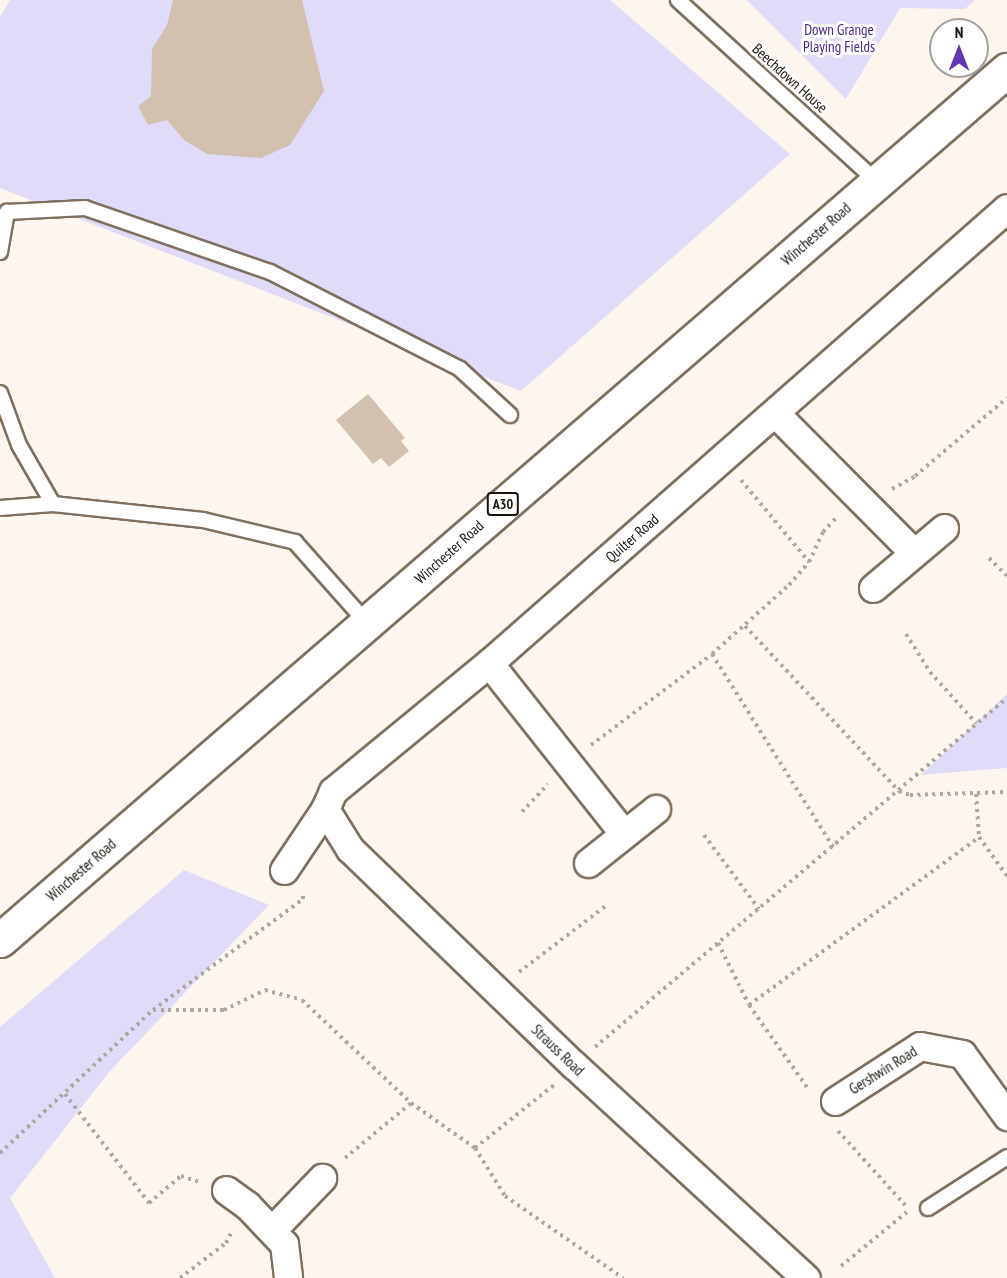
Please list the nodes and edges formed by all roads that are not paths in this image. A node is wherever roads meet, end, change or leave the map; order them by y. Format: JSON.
{"nodes":[{"id":1,"x":678,"y":0,"type":"edge"},
{"id":2,"x":1007,"y":70,"type":"edge"},
{"id":3,"x":877,"y":182,"type":"junction"},
{"id":4,"x":1007,"y":208,"type":"edge"},
{"id":5,"x":0,"y":252,"type":"edge"},
{"id":6,"x":0,"y":393,"type":"edge"},
{"id":7,"x":775,"y":413,"type":"junction"},
{"id":8,"x":510,"y":416,"type":"dead end"},
{"id":9,"x":53,"y":504,"type":"junction"},
{"id":10,"x":0,"y":508,"type":"edge"},
{"id":11,"x":944,"y":528,"type":"dead end"},
{"id":12,"x":914,"y":553,"type":"junction"},
{"id":13,"x":873,"y":588,"type":"dead end"},
{"id":14,"x":368,"y":624,"type":"junction"},
{"id":15,"x":489,"y":663,"type":"junction"},
{"id":16,"x":325,"y":809,"type":"junction"},
{"id":17,"x":656,"y":809,"type":"dead end"},
{"id":18,"x":624,"y":834,"type":"junction"},
{"id":19,"x":588,"y":863,"type":"dead end"},
{"id":20,"x":284,"y":870,"type":"dead end"},
{"id":21,"x":0,"y":940,"type":"edge"},
{"id":22,"x":826,"y":1106,"type":"road end"},
{"id":23,"x":1007,"y":1116,"type":"edge"},
{"id":24,"x":1007,"y":1157,"type":"edge"},
{"id":25,"x":322,"y":1178,"type":"road end"},
{"id":26,"x":236,"y":1197,"type":"road end"},
{"id":27,"x":928,"y":1208,"type":"dead end"},
{"id":28,"x":273,"y":1229,"type":"junction"},
{"id":29,"x":288,"y":1278,"type":"edge"},
{"id":30,"x":806,"y":1278,"type":"edge"}],
"edges":[{"from":1,"to":3,"type":"lane","name":"Beechdown House"},
{"from":2,"to":3,"type":"main road","name":"Winchester Road","number":"A30"},
{"from":3,"to":14,"type":"main road","name":"Winchester Road","number":"A30"},
{"from":4,"to":7,"type":"street","name":"Quilter Road"},
{"from":5,"to":8,"type":"lane"},
{"from":6,"to":9,"type":"lane"},
{"from":7,"to":12,"type":"street"},
{"from":7,"to":15,"type":"street","name":"Quilter Road"},
{"from":9,"to":10,"type":"lane"},
{"from":9,"to":14,"type":"lane"},
{"from":11,"to":12,"type":"street"},
{"from":12,"to":13,"type":"street"},
{"from":14,"to":21,"type":"main road","name":"Winchester Road","number":"A30"},
{"from":15,"to":16,"type":"street","name":"Quilter Road"},
{"from":15,"to":18,"type":"street"},
{"from":16,"to":20,"type":"street","name":"Quilter Road"},
{"from":16,"to":30,"type":"street","name":"Strauss Road"},
{"from":17,"to":18,"type":"street"},
{"from":18,"to":19,"type":"street"},
{"from":22,"to":23,"type":"street","name":"Gershwin Road"},
{"from":24,"to":27,"type":"lane"},
{"from":25,"to":28,"type":"street"},
{"from":26,"to":28,"type":"street"},
{"from":28,"to":29,"type":"street"}]}
